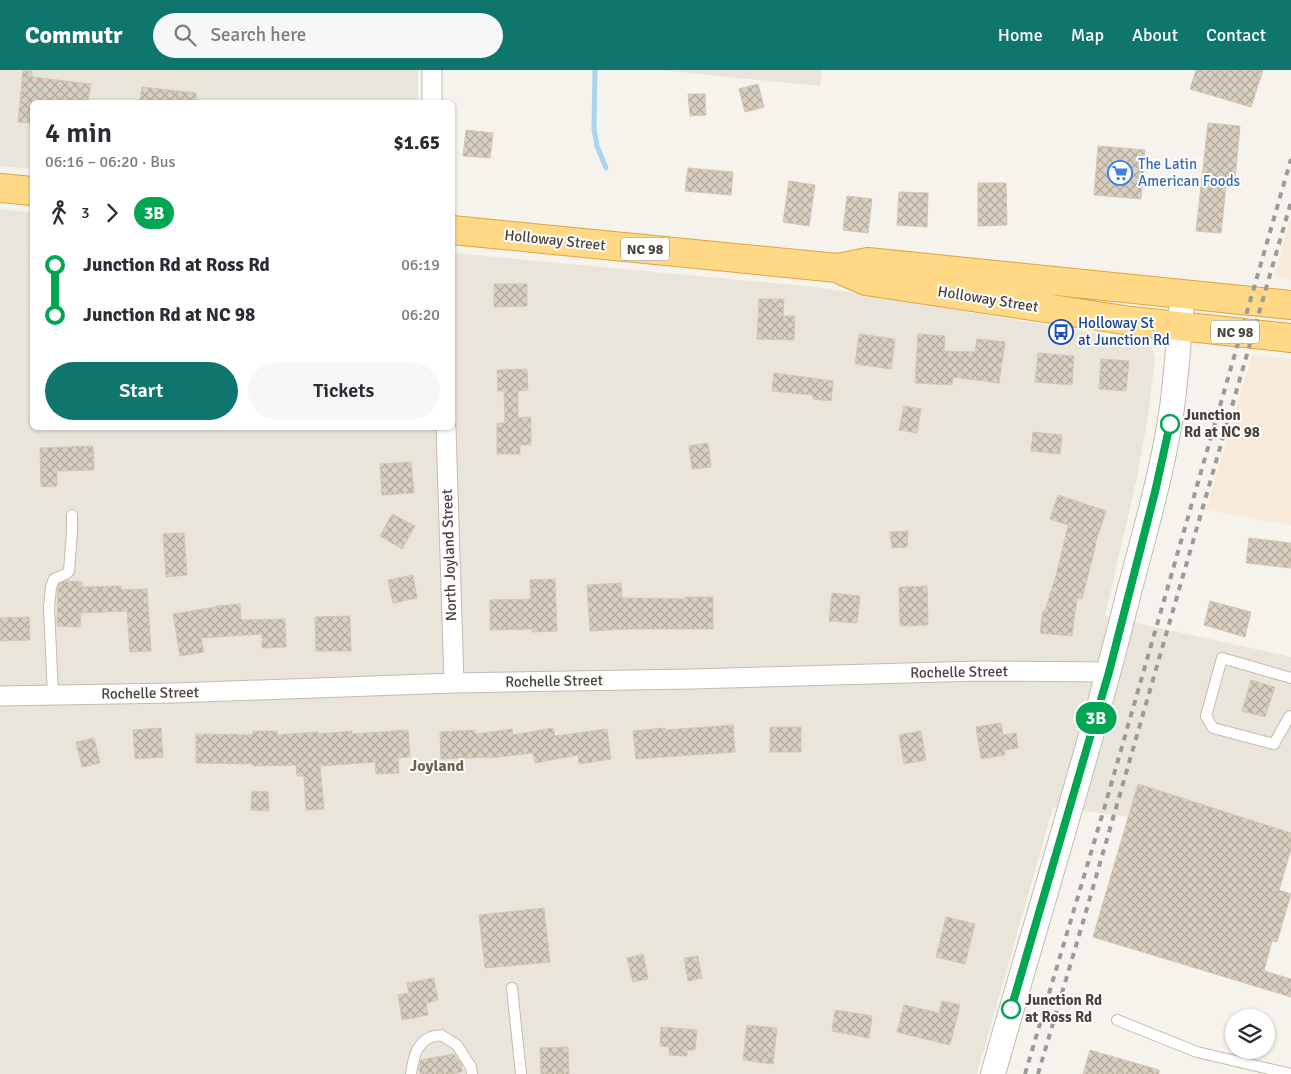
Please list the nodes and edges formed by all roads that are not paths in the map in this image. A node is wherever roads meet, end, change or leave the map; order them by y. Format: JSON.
{"nodes":[{"id":1,"x":432,"y":70,"type":"edge"},
{"id":2,"x":432,"y":100,"type":"edge"},
{"id":3,"x":0,"y":188,"type":"edge"},
{"id":4,"x":30,"y":191,"type":"edge"},
{"id":5,"x":455,"y":230,"type":"edge"},
{"id":6,"x":837,"y":268,"type":"junction"},
{"id":7,"x":1183,"y":294,"type":"junction"},
{"id":8,"x":1291,"y":305,"type":"edge"},
{"id":9,"x":1179,"y":326,"type":"junction"},
{"id":10,"x":1291,"y":338,"type":"edge"},
{"id":11,"x":446,"y":430,"type":"edge"},
{"id":12,"x":72,"y":515,"type":"dead end"},
{"id":13,"x":1109,"y":672,"type":"junction"},
{"id":14,"x":1291,"y":678,"type":"edge"},
{"id":15,"x":454,"y":683,"type":"junction"},
{"id":16,"x":53,"y":695,"type":"junction"},
{"id":17,"x":0,"y":696,"type":"edge"},
{"id":18,"x":1291,"y":716,"type":"edge"},
{"id":19,"x":512,"y":988,"type":"dead end"},
{"id":20,"x":1117,"y":1020,"type":"dead end"},
{"id":21,"x":411,"y":1074,"type":"edge"},
{"id":22,"x":472,"y":1074,"type":"edge"},
{"id":23,"x":521,"y":1074,"type":"edge"},
{"id":24,"x":993,"y":1074,"type":"edge"},
{"id":25,"x":1291,"y":1074,"type":"edge"}],
"edges":[{"from":1,"to":2,"type":"street"},
{"from":3,"to":4,"type":"highway"},
{"from":5,"to":6,"type":"highway","name":"Holloway Street","number":"NC 98"},
{"from":6,"to":7,"type":"highway","name":"Holloway Street","number":"NC 98"},
{"from":6,"to":9,"type":"highway","name":"Holloway Street","number":"NC 98"},
{"from":7,"to":8,"type":"highway","name":"Holloway Street","number":"NC 98"},
{"from":7,"to":9,"type":"street"},
{"from":9,"to":10,"type":"highway","name":"Holloway Street","number":"NC 98"},
{"from":9,"to":13,"type":"street"},
{"from":11,"to":15,"type":"street","name":"North Joyland Street"},
{"from":12,"to":16,"type":"lane"},
{"from":13,"to":15,"type":"street","name":"Rochelle Street"},
{"from":13,"to":24,"type":"street"},
{"from":14,"to":18,"type":"lane"},
{"from":15,"to":16,"type":"street","name":"Rochelle Street"},
{"from":16,"to":17,"type":"street","name":"Rochelle Street"},
{"from":19,"to":23,"type":"lane"},
{"from":20,"to":25,"type":"lane"},
{"from":21,"to":22,"type":"lane"}]}
